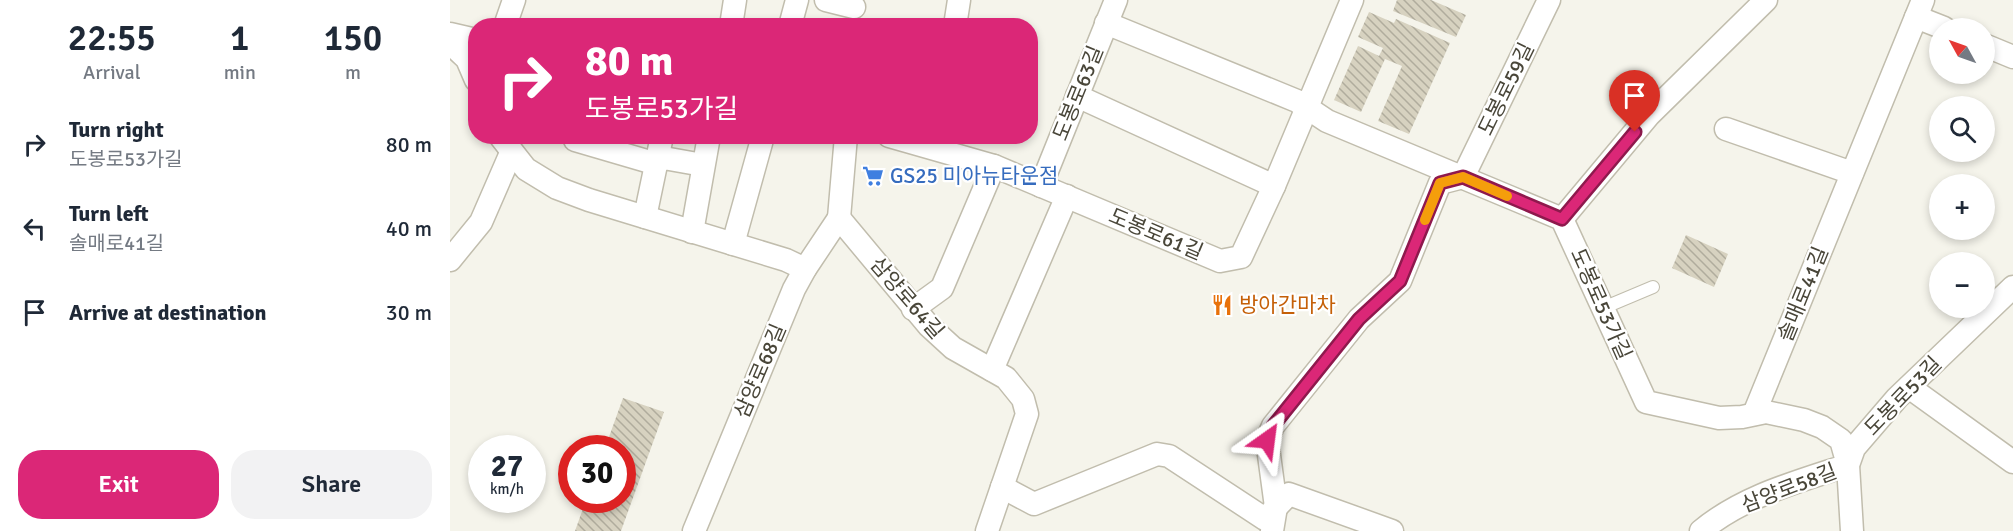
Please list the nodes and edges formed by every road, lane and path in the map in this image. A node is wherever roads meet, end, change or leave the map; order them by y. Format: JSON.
{"nodes":[{"id":1,"x":514,"y":0,"type":"edge"},
{"id":2,"x":735,"y":0,"type":"edge"},
{"id":3,"x":797,"y":0,"type":"edge"},
{"id":4,"x":826,"y":0,"type":"edge"},
{"id":5,"x":959,"y":0,"type":"edge"},
{"id":6,"x":1116,"y":0,"type":"edge"},
{"id":7,"x":1352,"y":0,"type":"edge"},
{"id":8,"x":1549,"y":0,"type":"edge"},
{"id":9,"x":1766,"y":0,"type":"edge"},
{"id":10,"x":1920,"y":8,"type":"edge"},
{"id":11,"x":854,"y":11,"type":"edge"},
{"id":12,"x":508,"y":18,"type":"edge"},
{"id":13,"x":732,"y":18,"type":"edge"},
{"id":14,"x":792,"y":18,"type":"edge"},
{"id":15,"x":956,"y":18,"type":"edge"},
{"id":16,"x":1932,"y":18,"type":"edge"},
{"id":17,"x":1106,"y":23,"type":"junction"},
{"id":18,"x":450,"y":34,"type":"edge"},
{"id":19,"x":468,"y":38,"type":"edge"},
{"id":20,"x":450,"y":44,"type":"edge"},
{"id":21,"x":1995,"y":50,"type":"edge"},
{"id":22,"x":2013,"y":57,"type":"edge"},
{"id":23,"x":468,"y":61,"type":"edge"},
{"id":24,"x":1077,"y":96,"type":"junction"},
{"id":25,"x":1307,"y":108,"type":"junction"},
{"id":26,"x":1726,"y":129,"type":"dead end"},
{"id":27,"x":601,"y":144,"type":"edge"},
{"id":28,"x":707,"y":144,"type":"edge"},
{"id":29,"x":761,"y":144,"type":"edge"},
{"id":30,"x":839,"y":144,"type":"edge"},
{"id":31,"x":937,"y":144,"type":"edge"},
{"id":32,"x":505,"y":145,"type":"edge"},
{"id":33,"x":659,"y":153,"type":"edge"},
{"id":34,"x":703,"y":165,"type":"junction"},
{"id":35,"x":994,"y":166,"type":"junction"},
{"id":36,"x":1852,"y":173,"type":"junction"},
{"id":37,"x":1463,"y":177,"type":"junction"},
{"id":38,"x":1041,"y":186,"type":"junction"},
{"id":39,"x":1274,"y":186,"type":"junction"},
{"id":40,"x":1067,"y":196,"type":"junction"},
{"id":41,"x":645,"y":218,"type":"junction"},
{"id":42,"x":839,"y":218,"type":"junction"},
{"id":43,"x":1562,"y":219,"type":"junction"},
{"id":44,"x":692,"y":232,"type":"junction"},
{"id":45,"x":733,"y":244,"type":"junction"},
{"id":46,"x":450,"y":260,"type":"edge"},
{"id":47,"x":805,"y":269,"type":"junction"},
{"id":48,"x":1653,"y":287,"type":"dead end"},
{"id":49,"x":2013,"y":287,"type":"edge"},
{"id":50,"x":1603,"y":308,"type":"junction"},
{"id":51,"x":913,"y":309,"type":"junction"},
{"id":52,"x":992,"y":370,"type":"junction"},
{"id":53,"x":1909,"y":387,"type":"junction"},
{"id":54,"x":1754,"y":414,"type":"junction"},
{"id":55,"x":2013,"y":462,"type":"edge"},
{"id":56,"x":1848,"y":465,"type":"junction"},
{"id":57,"x":1002,"y":487,"type":"junction"},
{"id":58,"x":1276,"y":507,"type":"junction"},
{"id":59,"x":694,"y":531,"type":"edge"},
{"id":60,"x":987,"y":531,"type":"edge"},
{"id":61,"x":1272,"y":531,"type":"edge"},
{"id":62,"x":1392,"y":531,"type":"edge"},
{"id":63,"x":1701,"y":531,"type":"edge"},
{"id":64,"x":1852,"y":531,"type":"edge"}],
"edges":[{"from":1,"to":12,"type":"street"},
{"from":2,"to":13,"type":"street"},
{"from":3,"to":14,"type":"street"},
{"from":4,"to":11,"type":"street"},
{"from":5,"to":15,"type":"street"},
{"from":6,"to":17,"type":"street","name":"도봉로63길"},
{"from":7,"to":25,"type":"street","name":"도봉로61길"},
{"from":8,"to":37,"type":"street","name":"도봉로59길"},
{"from":9,"to":43,"type":"street"},
{"from":10,"to":16,"type":"street"},
{"from":10,"to":36,"type":"street","name":"솔매로41길"},
{"from":17,"to":24,"type":"street","name":"도봉로63길"},
{"from":17,"to":25,"type":"street"},
{"from":18,"to":19,"type":"street"},
{"from":20,"to":23,"type":"street"},
{"from":21,"to":22,"type":"street"},
{"from":24,"to":38,"type":"street","name":"도봉로63길"},
{"from":24,"to":39,"type":"street"},
{"from":25,"to":37,"type":"street"},
{"from":25,"to":39,"type":"street","name":"도봉로61길"},
{"from":26,"to":36,"type":"street"},
{"from":27,"to":33,"type":"street"},
{"from":28,"to":34,"type":"street"},
{"from":29,"to":45,"type":"street"},
{"from":30,"to":42,"type":"street"},
{"from":31,"to":35,"type":"street","name":"도봉로61길"},
{"from":32,"to":41,"type":"street"},
{"from":32,"to":46,"type":"street"},
{"from":33,"to":34,"type":"street"},
{"from":33,"to":41,"type":"street"},
{"from":34,"to":44,"type":"street"},
{"from":35,"to":38,"type":"street","name":"도봉로61길"},
{"from":35,"to":51,"type":"street"},
{"from":36,"to":54,"type":"street","name":"솔매로41길"},
{"from":37,"to":43,"type":"street"},
{"from":37,"to":58,"type":"street"},
{"from":38,"to":40,"type":"street","name":"도봉로61길"},
{"from":39,"to":40,"type":"street","name":"도봉로61길"},
{"from":40,"to":52,"type":"street"},
{"from":41,"to":44,"type":"street"},
{"from":42,"to":47,"type":"street","name":"삼양로68길"},
{"from":42,"to":51,"type":"street","name":"삼양로64길"},
{"from":43,"to":50,"type":"street","name":"도봉로53가길"},
{"from":44,"to":45,"type":"street"},
{"from":45,"to":47,"type":"street"},
{"from":47,"to":59,"type":"street","name":"삼양로68길"},
{"from":48,"to":50,"type":"lane"},
{"from":49,"to":53,"type":"street","name":"도봉로53길"},
{"from":50,"to":54,"type":"street","name":"도봉로53가길"},
{"from":51,"to":52,"type":"street","name":"삼양로64길"},
{"from":52,"to":57,"type":"street","name":"삼양로64길"},
{"from":53,"to":55,"type":"street"},
{"from":53,"to":56,"type":"street","name":"도봉로53길"},
{"from":54,"to":56,"type":"street","name":"도봉로53가길"},
{"from":56,"to":63,"type":"street","name":"삼양로58길"},
{"from":56,"to":64,"type":"street"},
{"from":57,"to":58,"type":"street"},
{"from":57,"to":60,"type":"street","name":"삼양로64길"},
{"from":58,"to":61,"type":"street"},
{"from":58,"to":62,"type":"street"}]}
